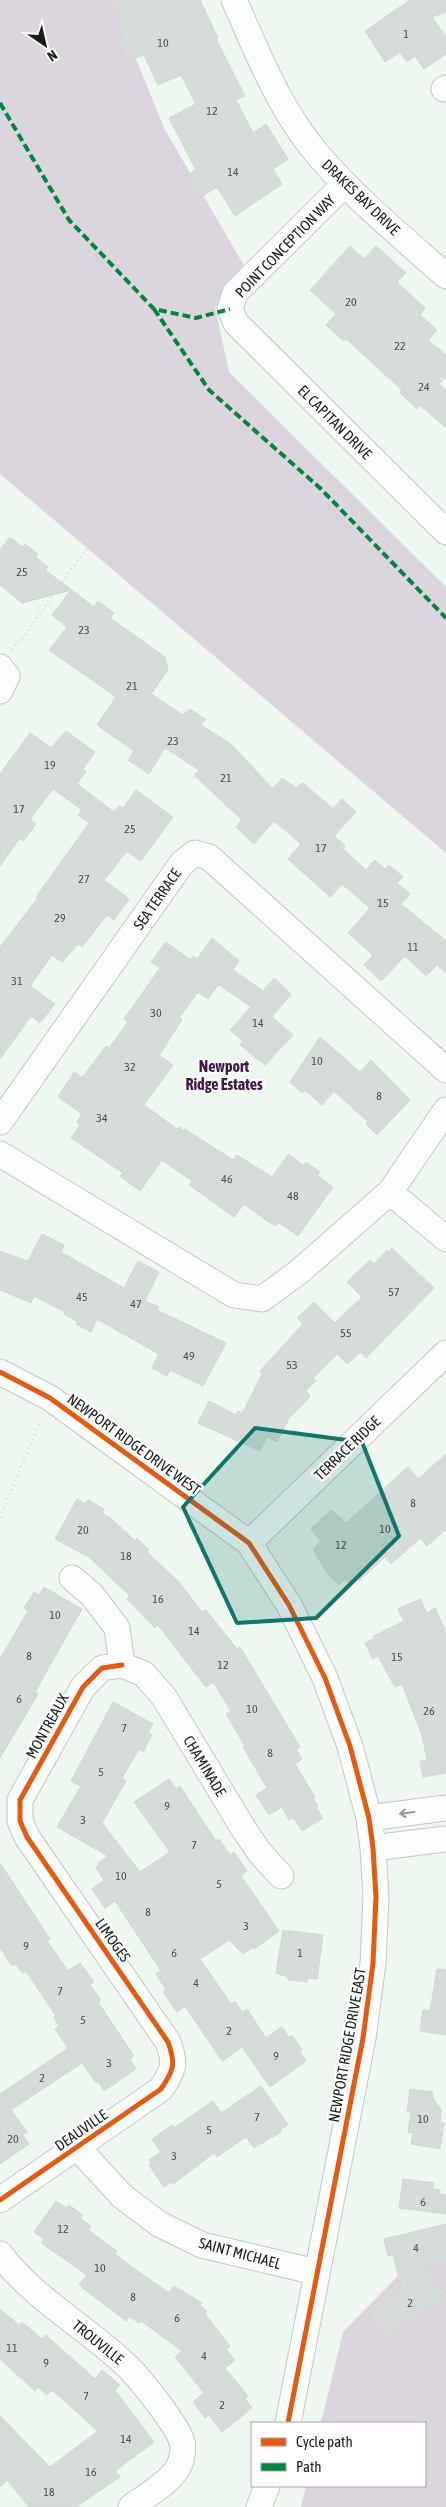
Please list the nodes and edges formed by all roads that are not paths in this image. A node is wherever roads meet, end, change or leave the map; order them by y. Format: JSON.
{"nodes":[{"id":1,"x":234,"y":0,"type":"edge"},
{"id":2,"x":345,"y":184,"type":"junction"},
{"id":3,"x":446,"y":276,"type":"edge"},
{"id":4,"x":230,"y":309,"type":"joint"},
{"id":5,"x":446,"y":532,"type":"edge"},
{"id":6,"x":3,"y":661,"type":"edge"},
{"id":7,"x":0,"y":691,"type":"edge"},
{"id":8,"x":446,"y":1070,"type":"edge"},
{"id":9,"x":446,"y":1110,"type":"edge"},
{"id":10,"x":0,"y":1122,"type":"edge"},
{"id":11,"x":0,"y":1154,"type":"edge"},
{"id":12,"x":390,"y":1192,"type":"junction"},
{"id":13,"x":446,"y":1239,"type":"edge"},
{"id":14,"x":446,"y":1353,"type":"edge"},
{"id":15,"x":0,"y":1372,"type":"edge"},
{"id":16,"x":249,"y":1543,"type":"junction"},
{"id":17,"x":72,"y":1578,"type":"dead end"},
{"id":18,"x":122,"y":1665,"type":"junction"},
{"id":19,"x":446,"y":1808,"type":"edge"},
{"id":20,"x":369,"y":1818,"type":"junction"},
{"id":21,"x":20,"y":1821,"type":"joint"},
{"id":22,"x":446,"y":1839,"type":"edge"},
{"id":23,"x":373,"y":1848,"type":"junction"},
{"id":24,"x":281,"y":1876,"type":"dead end"},
{"id":25,"x":171,"y":2075,"type":"joint"},
{"id":26,"x":77,"y":2147,"type":"junction"},
{"id":27,"x":0,"y":2200,"type":"edge"},
{"id":28,"x":0,"y":2254,"type":"edge"},
{"id":29,"x":316,"y":2272,"type":"junction"},
{"id":30,"x":288,"y":2422,"type":"edge"},
{"id":31,"x":267,"y":2487,"type":"edge"},
{"id":32,"x":131,"y":2507,"type":"edge"},
{"id":33,"x":259,"y":2507,"type":"edge"}],
"edges":[{"from":1,"to":2,"type":"street","name":"DRAKES BAY DRIVE"},
{"from":2,"to":3,"type":"street","name":"DRAKES BAY DRIVE"},
{"from":2,"to":4,"type":"street","name":"POINT CONCEPTION WAY"},
{"from":4,"to":5,"type":"street","name":"EL CAPITAN DRIVE"},
{"from":6,"to":7,"type":"street"},
{"from":8,"to":10,"type":"street","name":"SEA TERRACE"},
{"from":9,"to":12,"type":"street"},
{"from":11,"to":12,"type":"street"},
{"from":12,"to":13,"type":"street"},
{"from":14,"to":16,"type":"street","name":"TERRACE RIDGE"},
{"from":15,"to":16,"type":"street","name":"NEWPORT RIDGE DRIVE WEST"},
{"from":16,"to":20,"type":"street","name":"NEWPORT RIDGE DRIVE EAST"},
{"from":17,"to":18,"type":"street"},
{"from":18,"to":21,"type":"street","name":"MONTREAUX"},
{"from":18,"to":24,"type":"street","name":"CHAMINADE"},
{"from":19,"to":20,"type":"street","one_way":true},
{"from":20,"to":23,"type":"street","name":"NEWPORT RIDGE DRIVE EAST"},
{"from":21,"to":25,"type":"street","name":"LIMOGES"},
{"from":22,"to":23,"type":"street"},
{"from":23,"to":29,"type":"street","name":"NEWPORT RIDGE DRIVE EAST"},
{"from":25,"to":26,"type":"street","name":"DEAUVILLE"},
{"from":26,"to":27,"type":"street","name":"DEAUVILLE"},
{"from":26,"to":29,"type":"street","name":"SAINT MICHAEL"},
{"from":28,"to":32,"type":"street","name":"TROUVILLE"},
{"from":29,"to":30,"type":"street","name":"NEWPORT RIDGE DRIVE EAST"},
{"from":31,"to":33,"type":"street"}]}
